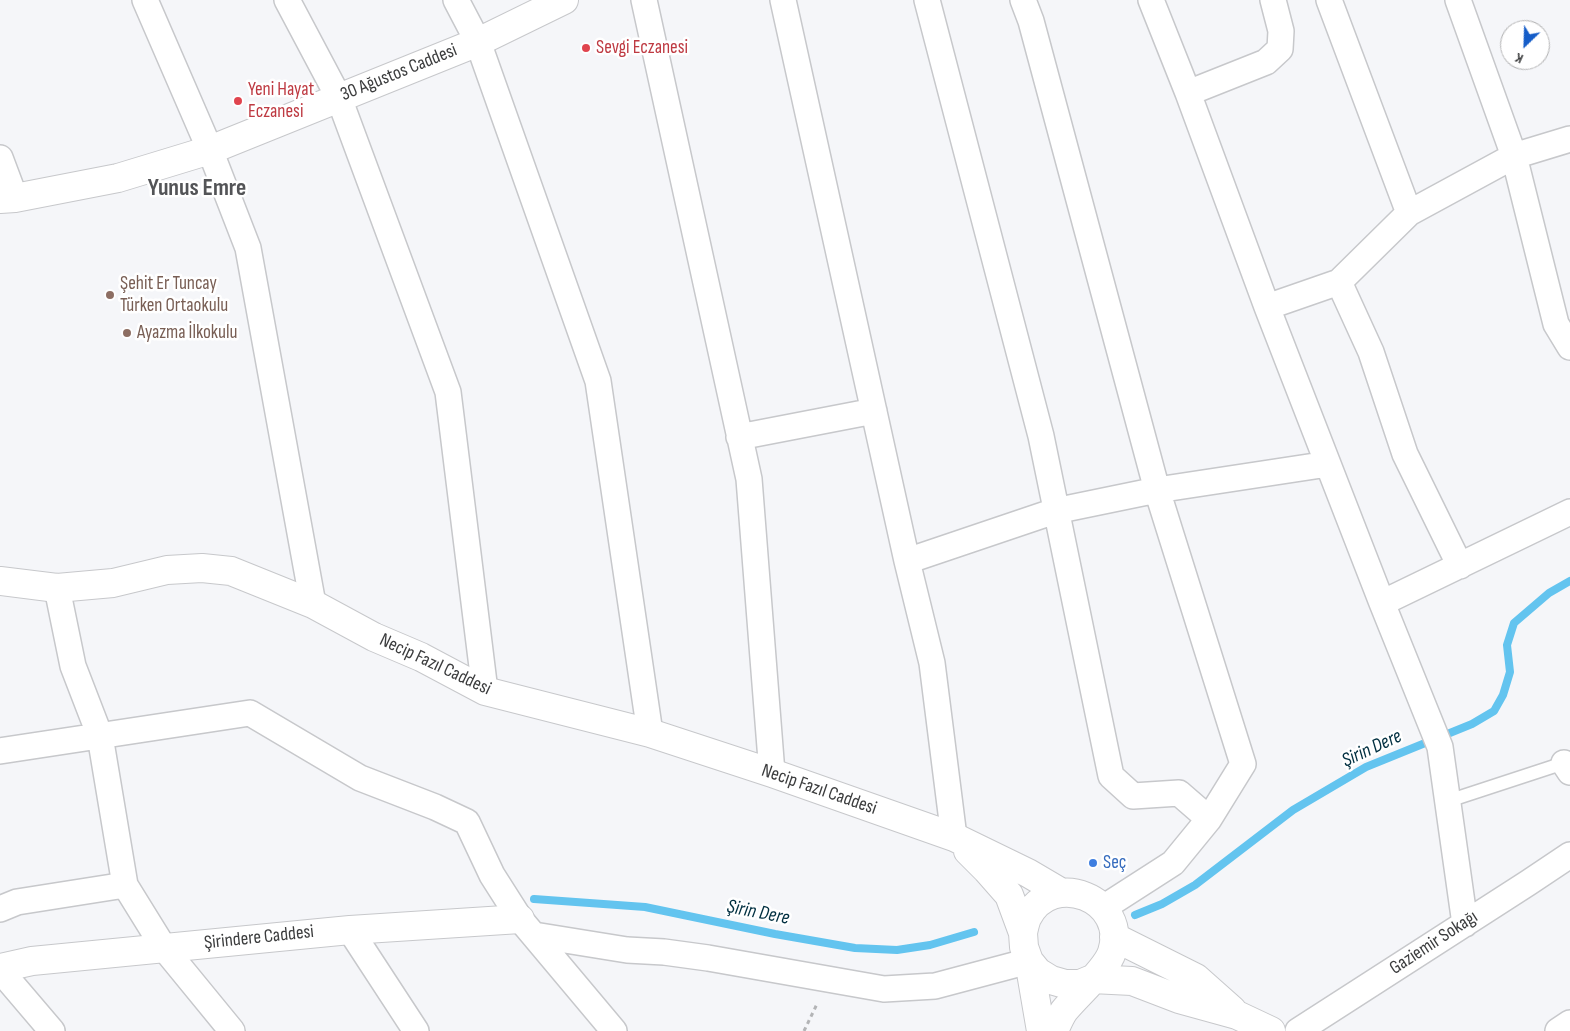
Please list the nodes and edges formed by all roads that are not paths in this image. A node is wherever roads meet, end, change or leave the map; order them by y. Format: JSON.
{"nodes":[{"id":1,"x":145,"y":0,"type":"edge"},
{"id":2,"x":287,"y":0,"type":"edge"},
{"id":3,"x":456,"y":0,"type":"edge"},
{"id":4,"x":564,"y":0,"type":"edge"},
{"id":5,"x":644,"y":0,"type":"edge"},
{"id":6,"x":783,"y":0,"type":"edge"},
{"id":7,"x":927,"y":0,"type":"edge"},
{"id":8,"x":1023,"y":0,"type":"edge"},
{"id":9,"x":1151,"y":0,"type":"edge"},
{"id":10,"x":1273,"y":0,"type":"edge"},
{"id":11,"x":1329,"y":0,"type":"edge"},
{"id":12,"x":1458,"y":0,"type":"edge"},
{"id":13,"x":478,"y":42,"type":"junction"},
{"id":14,"x":1188,"y":92,"type":"junction"},
{"id":15,"x":339,"y":98,"type":"junction"},
{"id":16,"x":1570,"y":140,"type":"edge"},
{"id":17,"x":210,"y":150,"type":"junction"},
{"id":18,"x":1514,"y":156,"type":"junction"},
{"id":19,"x":0,"y":158,"type":"edge"},
{"id":20,"x":8,"y":198,"type":"edge"},
{"id":21,"x":1409,"y":213,"type":"junction"},
{"id":22,"x":1339,"y":282,"type":"junction"},
{"id":23,"x":1267,"y":307,"type":"junction"},
{"id":24,"x":1570,"y":347,"type":"edge"},
{"id":25,"x":874,"y":411,"type":"junction"},
{"id":26,"x":739,"y":437,"type":"junction"},
{"id":27,"x":1328,"y":464,"type":"junction"},
{"id":28,"x":1158,"y":490,"type":"junction"},
{"id":29,"x":1056,"y":511,"type":"junction"},
{"id":30,"x":1570,"y":512,"type":"edge"},
{"id":31,"x":907,"y":561,"type":"junction"},
{"id":32,"x":1460,"y":566,"type":"junction"},
{"id":33,"x":0,"y":581,"type":"edge"},
{"id":34,"x":57,"y":588,"type":"junction"},
{"id":35,"x":1382,"y":603,"type":"junction"},
{"id":36,"x":313,"y":604,"type":"junction"},
{"id":37,"x":485,"y":691,"type":"junction"},
{"id":38,"x":650,"y":733,"type":"junction"},
{"id":39,"x":100,"y":736,"type":"junction"},
{"id":40,"x":0,"y":751,"type":"edge"},
{"id":41,"x":1567,"y":768,"type":"edge"},
{"id":42,"x":772,"y":772,"type":"junction"},
{"id":43,"x":1448,"y":801,"type":"junction"},
{"id":44,"x":1209,"y":819,"type":"junction"},
{"id":45,"x":954,"y":837,"type":"junction"},
{"id":46,"x":1570,"y":855,"type":"edge"},
{"id":47,"x":125,"y":885,"type":"junction"},
{"id":48,"x":1062,"y":893,"type":"junction"},
{"id":49,"x":1104,"y":908,"type":"junction"},
{"id":50,"x":0,"y":909,"type":"edge"},
{"id":51,"x":1465,"y":924,"type":"junction"},
{"id":52,"x":527,"y":927,"type":"junction"},
{"id":53,"x":350,"y":930,"type":"junction"},
{"id":54,"x":1023,"y":933,"type":"junction"},
{"id":55,"x":1114,"y":936,"type":"junction"},
{"id":56,"x":164,"y":948,"type":"junction"},
{"id":57,"x":1029,"y":961,"type":"junction"},
{"id":58,"x":0,"y":969,"type":"edge"},
{"id":59,"x":1092,"y":979,"type":"junction"},
{"id":60,"x":1235,"y":1023,"type":"edge"},
{"id":61,"x":1570,"y":1023,"type":"edge"},
{"id":62,"x":52,"y":1031,"type":"edge"},
{"id":63,"x":232,"y":1031,"type":"edge"},
{"id":64,"x":416,"y":1031,"type":"edge"},
{"id":65,"x":614,"y":1031,"type":"edge"},
{"id":66,"x":1041,"y":1031,"type":"edge"},
{"id":67,"x":1054,"y":1031,"type":"edge"},
{"id":68,"x":1271,"y":1031,"type":"edge"},
{"id":69,"x":1298,"y":1031,"type":"edge"},
{"id":70,"x":1558,"y":1031,"type":"edge"}],
"edges":[{"from":1,"to":17,"type":"street"},
{"from":2,"to":15,"type":"street"},
{"from":3,"to":13,"type":"street"},
{"from":4,"to":13,"type":"main road","name":"30 Ağustos Caddesi"},
{"from":5,"to":26,"type":"street"},
{"from":6,"to":25,"type":"street"},
{"from":7,"to":29,"type":"street"},
{"from":8,"to":28,"type":"street"},
{"from":9,"to":14,"type":"street"},
{"from":10,"to":14,"type":"street"},
{"from":11,"to":21,"type":"street"},
{"from":12,"to":18,"type":"street"},
{"from":13,"to":15,"type":"main road","name":"30 Ağustos Caddesi"},
{"from":13,"to":38,"type":"street"},
{"from":14,"to":23,"type":"street"},
{"from":15,"to":17,"type":"main road","name":"30 Ağustos Caddesi"},
{"from":15,"to":37,"type":"street"},
{"from":16,"to":18,"type":"street"},
{"from":17,"to":20,"type":"main road","name":"30 Ağustos Caddesi"},
{"from":17,"to":36,"type":"street"},
{"from":18,"to":21,"type":"street"},
{"from":18,"to":24,"type":"street"},
{"from":19,"to":20,"type":"street"},
{"from":21,"to":22,"type":"street"},
{"from":22,"to":23,"type":"street"},
{"from":22,"to":32,"type":"street"},
{"from":23,"to":27,"type":"street"},
{"from":25,"to":26,"type":"street"},
{"from":25,"to":31,"type":"street"},
{"from":26,"to":42,"type":"street"},
{"from":27,"to":28,"type":"street"},
{"from":27,"to":35,"type":"street"},
{"from":28,"to":29,"type":"street"},
{"from":28,"to":44,"type":"street"},
{"from":29,"to":31,"type":"street"},
{"from":29,"to":44,"type":"street"},
{"from":30,"to":32,"type":"street"},
{"from":31,"to":45,"type":"street"},
{"from":32,"to":35,"type":"street"},
{"from":33,"to":34,"type":"main road","name":"Necip Fazıl Caddesi"},
{"from":34,"to":36,"type":"main road","name":"Necip Fazıl Caddesi"},
{"from":34,"to":39,"type":"street"},
{"from":35,"to":43,"type":"street"},
{"from":36,"to":37,"type":"main road","name":"Necip Fazıl Caddesi"},
{"from":37,"to":38,"type":"main road","name":"Necip Fazıl Caddesi"},
{"from":38,"to":42,"type":"main road","name":"Necip Fazıl Caddesi"},
{"from":39,"to":40,"type":"street"},
{"from":39,"to":47,"type":"street"},
{"from":39,"to":52,"type":"street"},
{"from":41,"to":43,"type":"lane"},
{"from":42,"to":45,"type":"main road","name":"Necip Fazıl Caddesi"},
{"from":43,"to":51,"type":"street"},
{"from":44,"to":49,"type":"street"},
{"from":45,"to":48,"type":"main road","name":"Necip Fazıl Caddesi"},
{"from":45,"to":54,"type":"main road"},
{"from":46,"to":51,"type":"street","name":"Gaziemir Sokağı"},
{"from":47,"to":50,"type":"street"},
{"from":47,"to":56,"type":"street"},
{"from":48,"to":49,"type":"main road"},
{"from":48,"to":54,"type":"main road"},
{"from":49,"to":55,"type":"main road"},
{"from":51,"to":69,"type":"street","name":"Gaziemir Sokağı"},
{"from":52,"to":53,"type":"main road","name":"Şirindere Caddesi"},
{"from":52,"to":57,"type":"street"},
{"from":52,"to":65,"type":"street"},
{"from":53,"to":56,"type":"main road","name":"Şirindere Caddesi"},
{"from":53,"to":64,"type":"street"},
{"from":54,"to":57,"type":"main road"},
{"from":55,"to":59,"type":"main road"},
{"from":55,"to":60,"type":"main road"},
{"from":56,"to":58,"type":"main road","name":"Şirindere Caddesi"},
{"from":56,"to":63,"type":"street"},
{"from":57,"to":59,"type":"main road"},
{"from":57,"to":66,"type":"main road"},
{"from":58,"to":62,"type":"street"},
{"from":59,"to":60,"type":"main road"},
{"from":59,"to":67,"type":"main road"},
{"from":60,"to":68,"type":"main road"},
{"from":61,"to":70,"type":"street"}]}
